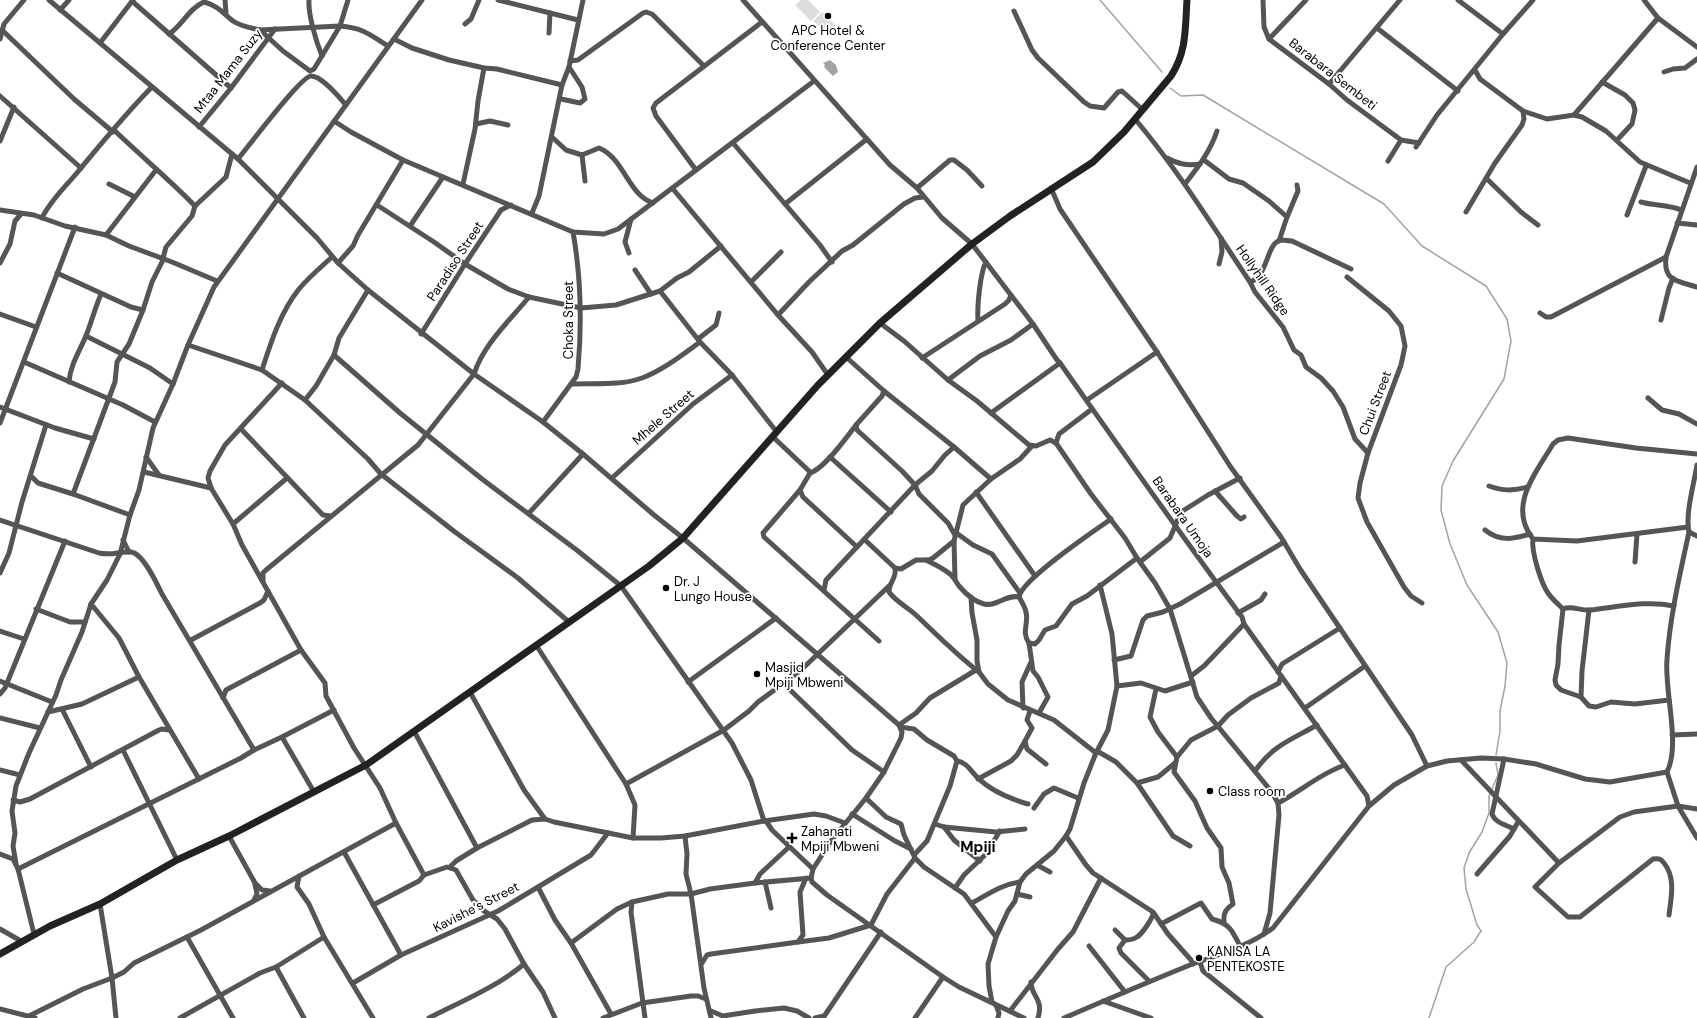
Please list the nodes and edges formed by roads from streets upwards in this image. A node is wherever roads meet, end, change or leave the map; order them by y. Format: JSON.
{"nodes":[{"id":1,"x":24,"y":0,"type":"edge"},
{"id":2,"x":48,"y":0,"type":"edge"},
{"id":3,"x":69,"y":0,"type":"edge"},
{"id":4,"x":225,"y":0,"type":"edge"},
{"id":5,"x":309,"y":0,"type":"edge"},
{"id":6,"x":348,"y":0,"type":"edge"},
{"id":7,"x":422,"y":0,"type":"edge"},
{"id":8,"x":479,"y":0,"type":"edge"},
{"id":9,"x":498,"y":0,"type":"edge"},
{"id":10,"x":583,"y":0,"type":"edge"},
{"id":11,"x":743,"y":0,"type":"edge"},
{"id":12,"x":1187,"y":0,"type":"edge"},
{"id":13,"x":1263,"y":0,"type":"edge"},
{"id":14,"x":1306,"y":0,"type":"edge"},
{"id":15,"x":1399,"y":0,"type":"edge"},
{"id":16,"x":1458,"y":0,"type":"edge"},
{"id":17,"x":1533,"y":0,"type":"edge"},
{"id":18,"x":1644,"y":0,"type":"edge"},
{"id":19,"x":133,"y":1,"type":"edge"},
{"id":20,"x":208,"y":1,"type":"edge"},
{"id":21,"x":60,"y":10,"type":"junction"},
{"id":22,"x":1014,"y":11,"type":"dead end"},
{"id":23,"x":226,"y":13,"type":"junction"},
{"id":24,"x":550,"y":13,"type":"junction"},
{"id":25,"x":1658,"y":18,"type":"junction"},
{"id":26,"x":578,"y":20,"type":"junction"},
{"id":27,"x":762,"y":22,"type":"junction"},
{"id":28,"x":465,"y":24,"type":"dead end"},
{"id":29,"x":2,"y":25,"type":"edge"},
{"id":30,"x":340,"y":26,"type":"junction"},
{"id":31,"x":313,"y":27,"type":"junction"},
{"id":32,"x":1377,"y":28,"type":"junction"},
{"id":33,"x":275,"y":29,"type":"junction"},
{"id":34,"x":260,"y":30,"type":"junction"},
{"id":35,"x":549,"y":33,"type":"dead end"},
{"id":36,"x":169,"y":34,"type":"junction"},
{"id":37,"x":1503,"y":34,"type":"junction"},
{"id":38,"x":267,"y":38,"type":"junction"},
{"id":39,"x":0,"y":39,"type":"edge"},
{"id":40,"x":394,"y":39,"type":"junction"},
{"id":41,"x":1269,"y":39,"type":"junction"},
{"id":42,"x":100,"y":43,"type":"junction"},
{"id":43,"x":388,"y":46,"type":"junction"},
{"id":44,"x":1697,"y":47,"type":"edge"},
{"id":45,"x":322,"y":56,"type":"junction"},
{"id":46,"x":1697,"y":59,"type":"edge"},
{"id":47,"x":569,"y":64,"type":"junction"},
{"id":48,"x":704,"y":66,"type":"junction"},
{"id":49,"x":484,"y":68,"type":"junction"},
{"id":50,"x":1475,"y":70,"type":"junction"},
{"id":51,"x":1664,"y":72,"type":"dead end"},
{"id":52,"x":814,"y":81,"type":"junction"},
{"id":53,"x":1602,"y":82,"type":"junction"},
{"id":54,"x":1329,"y":84,"type":"junction"},
{"id":55,"x":562,"y":85,"type":"junction"},
{"id":56,"x":152,"y":87,"type":"junction"},
{"id":57,"x":231,"y":88,"type":"junction"},
{"id":58,"x":1458,"y":91,"type":"junction"},
{"id":59,"x":0,"y":96,"type":"edge"},
{"id":60,"x":561,"y":98,"type":"junction"},
{"id":61,"x":346,"y":104,"type":"junction"},
{"id":62,"x":14,"y":107,"type":"junction"},
{"id":63,"x":1143,"y":110,"type":"junction"},
{"id":64,"x":1523,"y":111,"type":"junction"},
{"id":65,"x":1574,"y":115,"type":"junction"},
{"id":66,"x":1135,"y":120,"type":"junction"},
{"id":67,"x":334,"y":121,"type":"junction"},
{"id":68,"x":476,"y":124,"type":"junction"},
{"id":69,"x":508,"y":125,"type":"dead end"},
{"id":70,"x":199,"y":127,"type":"junction"},
{"id":71,"x":113,"y":131,"type":"junction"},
{"id":72,"x":1218,"y":131,"type":"dead end"},
{"id":73,"x":553,"y":138,"type":"junction"},
{"id":74,"x":867,"y":139,"type":"junction"},
{"id":75,"x":1401,"y":140,"type":"junction"},
{"id":76,"x":1617,"y":140,"type":"junction"},
{"id":77,"x":0,"y":141,"type":"edge"},
{"id":78,"x":733,"y":143,"type":"junction"},
{"id":79,"x":232,"y":154,"type":"junction"},
{"id":80,"x":582,"y":156,"type":"junction"},
{"id":81,"x":1164,"y":156,"type":"junction"},
{"id":82,"x":238,"y":159,"type":"junction"},
{"id":83,"x":403,"y":160,"type":"junction"},
{"id":84,"x":1388,"y":161,"type":"dead end"},
{"id":85,"x":1202,"y":162,"type":"junction"},
{"id":86,"x":1646,"y":166,"type":"junction"},
{"id":87,"x":1697,"y":167,"type":"edge"},
{"id":88,"x":81,"y":168,"type":"junction"},
{"id":89,"x":156,"y":170,"type":"junction"},
{"id":90,"x":696,"y":170,"type":"junction"},
{"id":91,"x":443,"y":176,"type":"junction"},
{"id":92,"x":1487,"y":179,"type":"junction"},
{"id":93,"x":586,"y":181,"type":"dead end"},
{"id":94,"x":1690,"y":183,"type":"junction"},
{"id":95,"x":110,"y":184,"type":"dead end"},
{"id":96,"x":463,"y":184,"type":"junction"},
{"id":97,"x":1184,"y":184,"type":"junction"},
{"id":98,"x":1297,"y":185,"type":"dead end"},
{"id":99,"x":982,"y":186,"type":"dead end"},
{"id":100,"x":917,"y":188,"type":"junction"},
{"id":101,"x":1051,"y":188,"type":"junction"},
{"id":102,"x":673,"y":189,"type":"junction"},
{"id":103,"x":923,"y":197,"type":"junction"},
{"id":104,"x":135,"y":198,"type":"junction"},
{"id":105,"x":278,"y":200,"type":"junction"},
{"id":106,"x":499,"y":200,"type":"junction"},
{"id":107,"x":1642,"y":202,"type":"dead end"},
{"id":108,"x":653,"y":203,"type":"junction"},
{"id":109,"x":785,"y":204,"type":"junction"},
{"id":110,"x":377,"y":205,"type":"junction"},
{"id":111,"x":511,"y":205,"type":"junction"},
{"id":112,"x":195,"y":206,"type":"junction"},
{"id":113,"x":1,"y":209,"type":"edge"},
{"id":114,"x":501,"y":210,"type":"junction"},
{"id":115,"x":1681,"y":210,"type":"junction"},
{"id":116,"x":1466,"y":212,"type":"dead end"},
{"id":117,"x":532,"y":213,"type":"junction"},
{"id":118,"x":21,"y":214,"type":"junction"},
{"id":119,"x":1627,"y":215,"type":"dead end"},
{"id":120,"x":1287,"y":216,"type":"junction"},
{"id":121,"x":42,"y":218,"type":"junction"},
{"id":122,"x":632,"y":218,"type":"junction"},
{"id":123,"x":1677,"y":223,"type":"junction"},
{"id":124,"x":1538,"y":225,"type":"dead end"},
{"id":125,"x":1697,"y":225,"type":"edge"},
{"id":126,"x":410,"y":226,"type":"junction"},
{"id":127,"x":75,"y":227,"type":"junction"},
{"id":128,"x":573,"y":232,"type":"junction"},
{"id":129,"x":106,"y":235,"type":"junction"},
{"id":130,"x":1221,"y":238,"type":"junction"},
{"id":131,"x":1279,"y":241,"type":"junction"},
{"id":132,"x":972,"y":244,"type":"junction"},
{"id":133,"x":721,"y":246,"type":"junction"},
{"id":134,"x":781,"y":252,"type":"dead end"},
{"id":135,"x":629,"y":253,"type":"dead end"},
{"id":136,"x":332,"y":257,"type":"junction"},
{"id":137,"x":1666,"y":257,"type":"junction"},
{"id":138,"x":163,"y":259,"type":"junction"},
{"id":139,"x":832,"y":262,"type":"junction"},
{"id":140,"x":986,"y":262,"type":"junction"},
{"id":141,"x":0,"y":263,"type":"edge"},
{"id":142,"x":338,"y":263,"type":"junction"},
{"id":143,"x":465,"y":264,"type":"junction"},
{"id":144,"x":1219,"y":264,"type":"dead end"},
{"id":145,"x":635,"y":270,"type":"dead end"},
{"id":146,"x":1351,"y":270,"type":"dead end"},
{"id":147,"x":57,"y":273,"type":"junction"},
{"id":148,"x":1347,"y":277,"type":"dead end"},
{"id":149,"x":1673,"y":278,"type":"junction"},
{"id":150,"x":217,"y":281,"type":"junction"},
{"id":151,"x":751,"y":282,"type":"junction"},
{"id":152,"x":1250,"y":282,"type":"junction"},
{"id":153,"x":1697,"y":287,"type":"edge"},
{"id":154,"x":368,"y":290,"type":"junction"},
{"id":155,"x":660,"y":291,"type":"junction"},
{"id":156,"x":101,"y":294,"type":"junction"},
{"id":157,"x":651,"y":294,"type":"junction"},
{"id":158,"x":1011,"y":295,"type":"junction"},
{"id":159,"x":529,"y":297,"type":"junction"},
{"id":160,"x":582,"y":308,"type":"junction"},
{"id":161,"x":143,"y":310,"type":"junction"},
{"id":162,"x":719,"y":313,"type":"dead end"},
{"id":163,"x":0,"y":314,"type":"edge"},
{"id":164,"x":1540,"y":314,"type":"dead end"},
{"id":165,"x":778,"y":315,"type":"junction"},
{"id":166,"x":1661,"y":320,"type":"dead end"},
{"id":167,"x":978,"y":321,"type":"junction"},
{"id":168,"x":880,"y":323,"type":"junction"},
{"id":169,"x":1033,"y":324,"type":"junction"},
{"id":170,"x":36,"y":327,"type":"junction"},
{"id":171,"x":421,"y":334,"type":"junction"},
{"id":172,"x":86,"y":336,"type":"junction"},
{"id":173,"x":699,"y":340,"type":"junction"},
{"id":174,"x":188,"y":345,"type":"junction"},
{"id":175,"x":1157,"y":352,"type":"junction"},
{"id":176,"x":123,"y":354,"type":"junction"},
{"id":177,"x":334,"y":355,"type":"junction"},
{"id":178,"x":846,"y":357,"type":"junction"},
{"id":179,"x":922,"y":358,"type":"junction"},
{"id":180,"x":24,"y":362,"type":"junction"},
{"id":181,"x":1060,"y":363,"type":"junction"},
{"id":182,"x":262,"y":370,"type":"junction"},
{"id":183,"x":474,"y":374,"type":"junction"},
{"id":184,"x":732,"y":375,"type":"junction"},
{"id":185,"x":828,"y":375,"type":"junction"},
{"id":186,"x":948,"y":380,"type":"junction"},
{"id":187,"x":69,"y":382,"type":"junction"},
{"id":188,"x":174,"y":384,"type":"junction"},
{"id":189,"x":282,"y":384,"type":"junction"},
{"id":190,"x":572,"y":384,"type":"junction"},
{"id":191,"x":884,"y":391,"type":"junction"},
{"id":192,"x":1648,"y":398,"type":"dead end"},
{"id":193,"x":108,"y":399,"type":"junction"},
{"id":194,"x":305,"y":400,"type":"junction"},
{"id":195,"x":1087,"y":400,"type":"junction"},
{"id":196,"x":2,"y":408,"type":"edge"},
{"id":197,"x":1092,"y":409,"type":"junction"},
{"id":198,"x":991,"y":413,"type":"junction"},
{"id":199,"x":0,"y":422,"type":"edge"},
{"id":200,"x":155,"y":422,"type":"junction"},
{"id":201,"x":543,"y":422,"type":"junction"},
{"id":202,"x":46,"y":424,"type":"junction"},
{"id":203,"x":1697,"y":424,"type":"edge"},
{"id":204,"x":856,"y":425,"type":"junction"},
{"id":205,"x":241,"y":429,"type":"junction"},
{"id":206,"x":428,"y":434,"type":"junction"},
{"id":207,"x":774,"y":434,"type":"junction"},
{"id":208,"x":94,"y":439,"type":"junction"},
{"id":209,"x":1056,"y":440,"type":"junction"},
{"id":210,"x":1032,"y":446,"type":"junction"},
{"id":211,"x":954,"y":447,"type":"junction"},
{"id":212,"x":1368,"y":453,"type":"junction"},
{"id":213,"x":583,"y":454,"type":"junction"},
{"id":214,"x":1697,"y":454,"type":"edge"},
{"id":215,"x":146,"y":457,"type":"junction"},
{"id":216,"x":830,"y":457,"type":"junction"},
{"id":217,"x":1697,"y":465,"type":"edge"},
{"id":218,"x":144,"y":472,"type":"junction"},
{"id":219,"x":382,"y":474,"type":"junction"},
{"id":220,"x":810,"y":474,"type":"junction"},
{"id":221,"x":159,"y":475,"type":"junction"},
{"id":222,"x":31,"y":476,"type":"junction"},
{"id":223,"x":208,"y":478,"type":"junction"},
{"id":224,"x":287,"y":478,"type":"junction"},
{"id":225,"x":612,"y":478,"type":"junction"},
{"id":226,"x":1240,"y":478,"type":"junction"},
{"id":227,"x":991,"y":479,"type":"junction"},
{"id":228,"x":35,"y":482,"type":"junction"},
{"id":229,"x":202,"y":485,"type":"junction"},
{"id":230,"x":915,"y":485,"type":"junction"},
{"id":231,"x":27,"y":486,"type":"junction"},
{"id":232,"x":1489,"y":486,"type":"dead end"},
{"id":233,"x":1528,"y":487,"type":"junction"},
{"id":234,"x":211,"y":488,"type":"junction"},
{"id":235,"x":800,"y":490,"type":"junction"},
{"id":236,"x":1215,"y":491,"type":"junction"},
{"id":237,"x":976,"y":492,"type":"junction"},
{"id":238,"x":73,"y":494,"type":"junction"},
{"id":239,"x":891,"y":512,"type":"junction"},
{"id":240,"x":529,"y":513,"type":"junction"},
{"id":241,"x":323,"y":515,"type":"junction"},
{"id":242,"x":130,"y":516,"type":"junction"},
{"id":243,"x":332,"y":516,"type":"junction"},
{"id":244,"x":1244,"y":517,"type":"dead end"},
{"id":245,"x":1111,"y":519,"type":"junction"},
{"id":246,"x":0,"y":520,"type":"edge"},
{"id":247,"x":324,"y":522,"type":"junction"},
{"id":248,"x":17,"y":524,"type":"junction"},
{"id":249,"x":233,"y":524,"type":"junction"},
{"id":250,"x":1175,"y":526,"type":"junction"},
{"id":251,"x":1485,"y":530,"type":"dead end"},
{"id":252,"x":1689,"y":530,"type":"junction"},
{"id":253,"x":955,"y":533,"type":"junction"},
{"id":254,"x":1637,"y":534,"type":"junction"},
{"id":255,"x":1697,"y":536,"type":"edge"},
{"id":256,"x":1531,"y":537,"type":"junction"},
{"id":257,"x":683,"y":538,"type":"junction"},
{"id":258,"x":123,"y":540,"type":"junction"},
{"id":259,"x":865,"y":540,"type":"junction"},
{"id":260,"x":65,"y":541,"type":"junction"},
{"id":261,"x":954,"y":541,"type":"junction"},
{"id":262,"x":1284,"y":542,"type":"junction"},
{"id":263,"x":857,"y":547,"type":"junction"},
{"id":264,"x":129,"y":552,"type":"junction"},
{"id":265,"x":120,"y":554,"type":"junction"},
{"id":266,"x":926,"y":560,"type":"junction"},
{"id":267,"x":1139,"y":560,"type":"junction"},
{"id":268,"x":1635,"y":562,"type":"dead end"},
{"id":269,"x":895,"y":568,"type":"junction"},
{"id":270,"x":0,"y":572,"type":"edge"},
{"id":271,"x":1035,"y":576,"type":"junction"},
{"id":272,"x":955,"y":579,"type":"junction"},
{"id":273,"x":826,"y":580,"type":"junction"},
{"id":274,"x":263,"y":582,"type":"junction"},
{"id":275,"x":1216,"y":582,"type":"junction"},
{"id":276,"x":816,"y":583,"type":"junction"},
{"id":277,"x":1100,"y":585,"type":"junction"},
{"id":278,"x":622,"y":586,"type":"junction"},
{"id":279,"x":889,"y":586,"type":"junction"},
{"id":280,"x":824,"y":590,"type":"junction"},
{"id":281,"x":268,"y":591,"type":"junction"},
{"id":282,"x":1265,"y":594,"type":"dead end"},
{"id":283,"x":1020,"y":595,"type":"junction"},
{"id":284,"x":971,"y":597,"type":"junction"},
{"id":285,"x":1422,"y":603,"type":"dead end"},
{"id":286,"x":91,"y":604,"type":"junction"},
{"id":287,"x":1674,"y":606,"type":"junction"},
{"id":288,"x":36,"y":609,"type":"junction"},
{"id":289,"x":1170,"y":609,"type":"junction"},
{"id":290,"x":1563,"y":609,"type":"junction"},
{"id":291,"x":1589,"y":610,"type":"junction"},
{"id":292,"x":1238,"y":613,"type":"junction"},
{"id":293,"x":776,"y":618,"type":"junction"},
{"id":294,"x":856,"y":619,"type":"junction"},
{"id":295,"x":85,"y":622,"type":"junction"},
{"id":296,"x":570,"y":622,"type":"junction"},
{"id":297,"x":1244,"y":624,"type":"junction"},
{"id":298,"x":1340,"y":628,"type":"junction"},
{"id":299,"x":0,"y":631,"type":"edge"},
{"id":300,"x":24,"y":639,"type":"junction"},
{"id":301,"x":191,"y":640,"type":"junction"},
{"id":302,"x":879,"y":640,"type":"dead end"},
{"id":303,"x":1032,"y":643,"type":"junction"},
{"id":304,"x":536,"y":645,"type":"junction"},
{"id":305,"x":301,"y":650,"type":"junction"},
{"id":306,"x":818,"y":656,"type":"junction"},
{"id":307,"x":1114,"y":660,"type":"junction"},
{"id":308,"x":1031,"y":662,"type":"junction"},
{"id":309,"x":1365,"y":666,"type":"junction"},
{"id":310,"x":977,"y":671,"type":"junction"},
{"id":311,"x":1279,"y":674,"type":"junction"},
{"id":312,"x":1191,"y":676,"type":"junction"},
{"id":313,"x":139,"y":677,"type":"junction"},
{"id":314,"x":0,"y":681,"type":"edge"},
{"id":315,"x":688,"y":682,"type":"junction"},
{"id":316,"x":1193,"y":682,"type":"junction"},
{"id":317,"x":1279,"y":683,"type":"junction"},
{"id":318,"x":1287,"y":683,"type":"junction"},
{"id":319,"x":7,"y":684,"type":"junction"},
{"id":320,"x":784,"y":684,"type":"junction"},
{"id":321,"x":1117,"y":686,"type":"junction"},
{"id":322,"x":1156,"y":689,"type":"junction"},
{"id":323,"x":470,"y":692,"type":"junction"},
{"id":324,"x":0,"y":694,"type":"edge"},
{"id":325,"x":1581,"y":696,"type":"junction"},
{"id":326,"x":223,"y":698,"type":"junction"},
{"id":327,"x":1669,"y":700,"type":"junction"},
{"id":328,"x":52,"y":702,"type":"junction"},
{"id":329,"x":1023,"y":708,"type":"junction"},
{"id":330,"x":1305,"y":708,"type":"junction"},
{"id":331,"x":62,"y":709,"type":"junction"},
{"id":332,"x":334,"y":710,"type":"junction"},
{"id":333,"x":1030,"y":711,"type":"junction"},
{"id":334,"x":48,"y":712,"type":"junction"},
{"id":335,"x":1040,"y":713,"type":"junction"},
{"id":336,"x":162,"y":717,"type":"junction"},
{"id":337,"x":0,"y":718,"type":"edge"},
{"id":338,"x":1317,"y":725,"type":"junction"},
{"id":339,"x":900,"y":726,"type":"junction"},
{"id":340,"x":1218,"y":726,"type":"junction"},
{"id":341,"x":40,"y":728,"type":"junction"},
{"id":342,"x":159,"y":730,"type":"junction"},
{"id":343,"x":169,"y":730,"type":"junction"},
{"id":344,"x":724,"y":730,"type":"junction"},
{"id":345,"x":414,"y":731,"type":"junction"},
{"id":346,"x":1697,"y":734,"type":"edge"},
{"id":347,"x":1672,"y":735,"type":"junction"},
{"id":348,"x":282,"y":738,"type":"junction"},
{"id":349,"x":1025,"y":741,"type":"junction"},
{"id":350,"x":123,"y":750,"type":"junction"},
{"id":351,"x":254,"y":750,"type":"junction"},
{"id":352,"x":1097,"y":752,"type":"junction"},
{"id":353,"x":1504,"y":759,"type":"junction"},
{"id":354,"x":1176,"y":760,"type":"junction"},
{"id":355,"x":1461,"y":760,"type":"junction"},
{"id":356,"x":957,"y":762,"type":"junction"},
{"id":357,"x":1046,"y":764,"type":"dead end"},
{"id":358,"x":366,"y":765,"type":"junction"},
{"id":359,"x":1345,"y":765,"type":"junction"},
{"id":360,"x":1428,"y":766,"type":"junction"},
{"id":361,"x":91,"y":767,"type":"junction"},
{"id":362,"x":0,"y":770,"type":"edge"},
{"id":363,"x":1255,"y":771,"type":"junction"},
{"id":364,"x":884,"y":772,"type":"junction"},
{"id":365,"x":1667,"y":772,"type":"junction"},
{"id":366,"x":20,"y":775,"type":"junction"},
{"id":367,"x":199,"y":779,"type":"junction"},
{"id":368,"x":978,"y":779,"type":"junction"},
{"id":369,"x":1137,"y":783,"type":"junction"},
{"id":370,"x":626,"y":784,"type":"junction"},
{"id":371,"x":314,"y":792,"type":"junction"},
{"id":372,"x":1367,"y":796,"type":"junction"},
{"id":373,"x":866,"y":798,"type":"junction"},
{"id":374,"x":1078,"y":798,"type":"junction"},
{"id":375,"x":1496,"y":798,"type":"junction"},
{"id":376,"x":13,"y":800,"type":"junction"},
{"id":377,"x":1376,"y":800,"type":"junction"},
{"id":378,"x":1278,"y":803,"type":"junction"},
{"id":379,"x":149,"y":804,"type":"junction"},
{"id":380,"x":1028,"y":804,"type":"dead end"},
{"id":381,"x":1369,"y":806,"type":"junction"},
{"id":382,"x":1678,"y":806,"type":"junction"},
{"id":383,"x":536,"y":808,"type":"junction"},
{"id":384,"x":1034,"y":808,"type":"dead end"},
{"id":385,"x":1697,"y":809,"type":"edge"},
{"id":386,"x":852,"y":814,"type":"junction"},
{"id":387,"x":545,"y":819,"type":"junction"},
{"id":388,"x":532,"y":820,"type":"junction"},
{"id":389,"x":765,"y":821,"type":"junction"},
{"id":390,"x":1518,"y":822,"type":"junction"},
{"id":391,"x":396,"y":823,"type":"junction"},
{"id":392,"x":845,"y":823,"type":"junction"},
{"id":393,"x":935,"y":824,"type":"junction"},
{"id":394,"x":1691,"y":826,"type":"junction"},
{"id":395,"x":944,"y":827,"type":"junction"},
{"id":396,"x":1697,"y":827,"type":"edge"},
{"id":397,"x":1025,"y":829,"type":"dead end"},
{"id":398,"x":1514,"y":829,"type":"junction"},
{"id":399,"x":596,"y":831,"type":"junction"},
{"id":400,"x":1000,"y":832,"type":"junction"},
{"id":401,"x":608,"y":833,"type":"junction"},
{"id":402,"x":229,"y":836,"type":"junction"},
{"id":403,"x":684,"y":836,"type":"junction"},
{"id":404,"x":1066,"y":836,"type":"junction"},
{"id":405,"x":633,"y":838,"type":"junction"},
{"id":406,"x":1697,"y":838,"type":"edge"},
{"id":407,"x":602,"y":842,"type":"junction"},
{"id":408,"x":1190,"y":846,"type":"dead end"},
{"id":409,"x":789,"y":847,"type":"junction"},
{"id":410,"x":477,"y":848,"type":"junction"},
{"id":411,"x":344,"y":852,"type":"junction"},
{"id":412,"x":0,"y":854,"type":"edge"},
{"id":413,"x":914,"y":854,"type":"junction"},
{"id":414,"x":177,"y":860,"type":"junction"},
{"id":415,"x":980,"y":861,"type":"junction"},
{"id":416,"x":1559,"y":863,"type":"junction"},
{"id":417,"x":1037,"y":864,"type":"junction"},
{"id":418,"x":17,"y":866,"type":"junction"},
{"id":419,"x":450,"y":867,"type":"junction"},
{"id":420,"x":1050,"y":872,"type":"dead end"},
{"id":421,"x":1477,"y":874,"type":"dead end"},
{"id":422,"x":424,"y":875,"type":"junction"},
{"id":423,"x":810,"y":875,"type":"junction"},
{"id":424,"x":299,"y":876,"type":"junction"},
{"id":425,"x":1101,"y":878,"type":"junction"},
{"id":426,"x":765,"y":882,"type":"junction"},
{"id":427,"x":1020,"y":882,"type":"junction"},
{"id":428,"x":255,"y":883,"type":"junction"},
{"id":429,"x":285,"y":883,"type":"junction"},
{"id":430,"x":755,"y":883,"type":"junction"},
{"id":431,"x":297,"y":887,"type":"junction"},
{"id":432,"x":538,"y":887,"type":"junction"},
{"id":433,"x":955,"y":888,"type":"junction"},
{"id":434,"x":270,"y":891,"type":"junction"},
{"id":435,"x":691,"y":894,"type":"junction"},
{"id":436,"x":1017,"y":894,"type":"junction"},
{"id":437,"x":1030,"y":897,"type":"dead end"},
{"id":438,"x":254,"y":900,"type":"junction"},
{"id":439,"x":632,"y":902,"type":"junction"},
{"id":440,"x":972,"y":903,"type":"junction"},
{"id":441,"x":100,"y":904,"type":"junction"},
{"id":442,"x":373,"y":905,"type":"junction"},
{"id":443,"x":771,"y":908,"type":"dead end"},
{"id":444,"x":498,"y":911,"type":"junction"},
{"id":445,"x":1153,"y":912,"type":"junction"},
{"id":446,"x":490,"y":914,"type":"junction"},
{"id":447,"x":1669,"y":915,"type":"dead end"},
{"id":448,"x":497,"y":919,"type":"junction"},
{"id":449,"x":1224,"y":922,"type":"junction"},
{"id":450,"x":1161,"y":924,"type":"junction"},
{"id":451,"x":871,"y":925,"type":"junction"},
{"id":452,"x":0,"y":929,"type":"edge"},
{"id":453,"x":1115,"y":930,"type":"dead end"},
{"id":454,"x":880,"y":932,"type":"junction"},
{"id":455,"x":34,"y":934,"type":"junction"},
{"id":456,"x":803,"y":935,"type":"junction"},
{"id":457,"x":1264,"y":935,"type":"junction"},
{"id":458,"x":187,"y":937,"type":"junction"},
{"id":459,"x":324,"y":937,"type":"junction"},
{"id":460,"x":996,"y":937,"type":"junction"},
{"id":461,"x":1124,"y":940,"type":"junction"},
{"id":462,"x":21,"y":941,"type":"junction"},
{"id":463,"x":807,"y":941,"type":"junction"},
{"id":464,"x":798,"y":942,"type":"junction"},
{"id":465,"x":571,"y":944,"type":"junction"},
{"id":466,"x":1089,"y":946,"type":"dead end"},
{"id":467,"x":1240,"y":946,"type":"junction"},
{"id":468,"x":700,"y":951,"type":"junction"},
{"id":469,"x":0,"y":954,"type":"edge"},
{"id":470,"x":401,"y":955,"type":"junction"},
{"id":471,"x":707,"y":955,"type":"junction"},
{"id":472,"x":1200,"y":962,"type":"junction"},
{"id":473,"x":702,"y":963,"type":"junction"},
{"id":474,"x":524,"y":964,"type":"junction"},
{"id":475,"x":1193,"y":964,"type":"junction"},
{"id":476,"x":276,"y":968,"type":"junction"},
{"id":477,"x":943,"y":977,"type":"junction"},
{"id":478,"x":112,"y":978,"type":"junction"},
{"id":479,"x":1149,"y":981,"type":"junction"},
{"id":480,"x":1031,"y":982,"type":"junction"},
{"id":481,"x":353,"y":983,"type":"junction"},
{"id":482,"x":704,"y":988,"type":"junction"},
{"id":483,"x":1125,"y":992,"type":"junction"},
{"id":484,"x":222,"y":996,"type":"junction"},
{"id":485,"x":698,"y":996,"type":"junction"},
{"id":486,"x":706,"y":999,"type":"junction"},
{"id":487,"x":1103,"y":1001,"type":"junction"},
{"id":488,"x":642,"y":1003,"type":"junction"},
{"id":489,"x":994,"y":1004,"type":"junction"},
{"id":490,"x":0,"y":1009,"type":"edge"},
{"id":491,"x":710,"y":1011,"type":"junction"},
{"id":492,"x":1010,"y":1011,"type":"junction"},
{"id":493,"x":611,"y":1014,"type":"junction"},
{"id":494,"x":29,"y":1016,"type":"junction"},
{"id":495,"x":734,"y":1016,"type":"edge"},
{"id":496,"x":1137,"y":1016,"type":"edge"},
{"id":497,"x":720,"y":1017,"type":"edge"},
{"id":498,"x":823,"y":1017,"type":"edge"},
{"id":499,"x":35,"y":1018,"type":"edge"},
{"id":500,"x":116,"y":1018,"type":"edge"},
{"id":501,"x":180,"y":1018,"type":"edge"},
{"id":502,"x":233,"y":1018,"type":"edge"},
{"id":503,"x":304,"y":1018,"type":"edge"},
{"id":504,"x":373,"y":1018,"type":"edge"},
{"id":505,"x":429,"y":1018,"type":"edge"},
{"id":506,"x":555,"y":1018,"type":"edge"},
{"id":507,"x":603,"y":1018,"type":"edge"},
{"id":508,"x":645,"y":1018,"type":"edge"},
{"id":509,"x":711,"y":1018,"type":"edge"},
{"id":510,"x":809,"y":1018,"type":"edge"},
{"id":511,"x":815,"y":1018,"type":"edge"},
{"id":512,"x":916,"y":1018,"type":"edge"},
{"id":513,"x":998,"y":1018,"type":"edge"},
{"id":514,"x":1024,"y":1018,"type":"edge"},
{"id":515,"x":1038,"y":1018,"type":"edge"},
{"id":516,"x":1064,"y":1018,"type":"edge"},
{"id":517,"x":1151,"y":1018,"type":"edge"},
{"id":518,"x":1261,"y":1018,"type":"edge"}],
"edges":[{"from":1,"to":29,"type":"street"},
{"from":2,"to":21,"type":"street"},
{"from":3,"to":21,"type":"street"},
{"from":4,"to":23,"type":"street"},
{"from":5,"to":31,"type":"street"},
{"from":6,"to":30,"type":"street"},
{"from":7,"to":40,"type":"street"},
{"from":8,"to":28,"type":"street"},
{"from":9,"to":24,"type":"street"},
{"from":10,"to":26,"type":"street"},
{"from":11,"to":27,"type":"street","name":"Barabara Umoja"},
{"from":12,"to":63,"type":"street"},
{"from":13,"to":41,"type":"street","name":"Barabara Sembeti"},
{"from":14,"to":41,"type":"street"},
{"from":15,"to":32,"type":"street"},
{"from":16,"to":37,"type":"street"},
{"from":17,"to":37,"type":"street"},
{"from":18,"to":25,"type":"street"},
{"from":19,"to":36,"type":"street"},
{"from":19,"to":42,"type":"street"},
{"from":20,"to":23,"type":"street"},
{"from":20,"to":36,"type":"street"},
{"from":21,"to":42,"type":"street"},
{"from":22,"to":63,"type":"street"},
{"from":23,"to":34,"type":"street"},
{"from":24,"to":26,"type":"street"},
{"from":24,"to":35,"type":"street"},
{"from":25,"to":44,"type":"street"},
{"from":25,"to":53,"type":"street"},
{"from":26,"to":47,"type":"street"},
{"from":27,"to":48,"type":"street"},
{"from":27,"to":52,"type":"street","name":"Barabara Umoja"},
{"from":29,"to":39,"type":"street"},
{"from":29,"to":71,"type":"street"},
{"from":30,"to":31,"type":"street"},
{"from":30,"to":43,"type":"street"},
{"from":30,"to":45,"type":"street"},
{"from":31,"to":33,"type":"street"},
{"from":31,"to":45,"type":"street"},
{"from":32,"to":54,"type":"street"},
{"from":32,"to":58,"type":"street"},
{"from":33,"to":34,"type":"street"},
{"from":33,"to":38,"type":"street","name":"Mtaa Mama Suzy"},
{"from":34,"to":38,"type":"street"},
{"from":36,"to":57,"type":"street"},
{"from":37,"to":50,"type":"street"},
{"from":38,"to":45,"type":"street"},
{"from":38,"to":57,"type":"street","name":"Mtaa Mama Suzy"},
{"from":40,"to":43,"type":"street"},
{"from":40,"to":49,"type":"street"},
{"from":41,"to":54,"type":"street","name":"Barabara Sembeti"},
{"from":42,"to":56,"type":"street"},
{"from":43,"to":61,"type":"street"},
{"from":46,"to":51,"type":"street"},
{"from":47,"to":48,"type":"street"},
{"from":47,"to":55,"type":"street"},
{"from":47,"to":60,"type":"street"},
{"from":48,"to":90,"type":"street"},
{"from":49,"to":55,"type":"street"},
{"from":49,"to":68,"type":"street"},
{"from":50,"to":58,"type":"street"},
{"from":50,"to":64,"type":"street"},
{"from":52,"to":74,"type":"street","name":"Barabara Umoja"},
{"from":52,"to":78,"type":"street"},
{"from":53,"to":65,"type":"street"},
{"from":53,"to":76,"type":"street"},
{"from":54,"to":75,"type":"street","name":"Barabara Sembeti"},
{"from":55,"to":60,"type":"street"},
{"from":56,"to":70,"type":"street"},
{"from":56,"to":71,"type":"street"},
{"from":57,"to":70,"type":"street","name":"Mtaa Mama Suzy"},
{"from":58,"to":75,"type":"street"},
{"from":59,"to":62,"type":"street"},
{"from":60,"to":73,"type":"street"},
{"from":61,"to":67,"type":"street"},
{"from":61,"to":82,"type":"street"},
{"from":62,"to":77,"type":"street"},
{"from":62,"to":88,"type":"street"},
{"from":63,"to":66,"type":"street"},
{"from":64,"to":65,"type":"street"},
{"from":64,"to":92,"type":"street"},
{"from":65,"to":76,"type":"street"},
{"from":66,"to":81,"type":"street","name":"Hollyhill Ridge"},
{"from":66,"to":101,"type":"street"},
{"from":67,"to":83,"type":"street"},
{"from":67,"to":105,"type":"street"},
{"from":68,"to":69,"type":"street"},
{"from":68,"to":96,"type":"street"},
{"from":70,"to":79,"type":"street"},
{"from":71,"to":88,"type":"street"},
{"from":71,"to":89,"type":"street"},
{"from":72,"to":85,"type":"street"},
{"from":73,"to":80,"type":"street"},
{"from":73,"to":117,"type":"street"},
{"from":74,"to":100,"type":"street","name":"Barabara Umoja"},
{"from":74,"to":109,"type":"street"},
{"from":75,"to":84,"type":"street"},
{"from":76,"to":86,"type":"street"},
{"from":78,"to":90,"type":"street"},
{"from":78,"to":109,"type":"street"},
{"from":79,"to":82,"type":"street"},
{"from":79,"to":112,"type":"street"},
{"from":80,"to":93,"type":"street"},
{"from":80,"to":108,"type":"street"},
{"from":81,"to":85,"type":"street"},
{"from":81,"to":97,"type":"street","name":"Hollyhill Ridge"},
{"from":82,"to":105,"type":"street"},
{"from":83,"to":91,"type":"street"},
{"from":83,"to":110,"type":"street"},
{"from":85,"to":97,"type":"street"},
{"from":85,"to":120,"type":"street"},
{"from":86,"to":94,"type":"street"},
{"from":86,"to":119,"type":"street"},
{"from":87,"to":94,"type":"street"},
{"from":88,"to":121,"type":"street"},
{"from":89,"to":104,"type":"street"},
{"from":89,"to":112,"type":"street"},
{"from":90,"to":102,"type":"street"},
{"from":91,"to":96,"type":"street"},
{"from":91,"to":126,"type":"street"},
{"from":92,"to":116,"type":"street"},
{"from":92,"to":124,"type":"street"},
{"from":94,"to":115,"type":"street"},
{"from":95,"to":104,"type":"street"},
{"from":96,"to":106,"type":"street"},
{"from":97,"to":130,"type":"street","name":"Hollyhill Ridge"},
{"from":98,"to":120,"type":"street"},
{"from":99,"to":100,"type":"street"},
{"from":100,"to":103,"type":"street","name":"Barabara Umoja"},
{"from":101,"to":132,"type":"street"},
{"from":101,"to":175,"type":"street"},
{"from":102,"to":108,"type":"street"},
{"from":102,"to":133,"type":"street"},
{"from":103,"to":132,"type":"street","name":"Barabara Umoja"},
{"from":103,"to":139,"type":"street"},
{"from":104,"to":129,"type":"street"},
{"from":105,"to":136,"type":"street"},
{"from":105,"to":150,"type":"street"},
{"from":106,"to":111,"type":"street"},
{"from":106,"to":114,"type":"street"},
{"from":107,"to":115,"type":"street"},
{"from":108,"to":122,"type":"street"},
{"from":109,"to":139,"type":"street"},
{"from":110,"to":126,"type":"street"},
{"from":110,"to":142,"type":"street"},
{"from":111,"to":114,"type":"street","name":"Paradiso Street"},
{"from":111,"to":117,"type":"street"},
{"from":112,"to":138,"type":"street"},
{"from":113,"to":118,"type":"street"},
{"from":114,"to":143,"type":"street","name":"Paradiso Street"},
{"from":115,"to":123,"type":"street"},
{"from":117,"to":128,"type":"street"},
{"from":118,"to":121,"type":"street"},
{"from":118,"to":141,"type":"street"},
{"from":120,"to":131,"type":"street"},
{"from":121,"to":127,"type":"street"},
{"from":122,"to":128,"type":"street"},
{"from":122,"to":135,"type":"street"},
{"from":123,"to":125,"type":"street"},
{"from":123,"to":137,"type":"street"},
{"from":126,"to":143,"type":"street"},
{"from":127,"to":129,"type":"street"},
{"from":127,"to":147,"type":"street"},
{"from":128,"to":160,"type":"street","name":"Choka Street"},
{"from":129,"to":138,"type":"street"},
{"from":130,"to":144,"type":"street"},
{"from":130,"to":152,"type":"street","name":"Hollyhill Ridge"},
{"from":131,"to":146,"type":"street"},
{"from":131,"to":152,"type":"street"},
{"from":132,"to":140,"type":"street","name":"Barabara Umoja"},
{"from":132,"to":168,"type":"street"},
{"from":133,"to":151,"type":"street"},
{"from":133,"to":155,"type":"street"},
{"from":134,"to":151,"type":"street"},
{"from":136,"to":142,"type":"street"},
{"from":136,"to":182,"type":"street"},
{"from":137,"to":149,"type":"street"},
{"from":137,"to":164,"type":"street"},
{"from":138,"to":150,"type":"street"},
{"from":138,"to":161,"type":"street"},
{"from":139,"to":165,"type":"street"},
{"from":140,"to":158,"type":"street","name":"Barabara Umoja"},
{"from":140,"to":167,"type":"street"},
{"from":142,"to":154,"type":"street"},
{"from":143,"to":159,"type":"street"},
{"from":143,"to":171,"type":"street","name":"Paradiso Street"},
{"from":145,"to":157,"type":"street"},
{"from":147,"to":156,"type":"street"},
{"from":147,"to":170,"type":"street"},
{"from":148,"to":212,"type":"street","name":"Chui Street"},
{"from":149,"to":153,"type":"street"},
{"from":149,"to":166,"type":"street"},
{"from":150,"to":174,"type":"street"},
{"from":151,"to":165,"type":"street"},
{"from":152,"to":212,"type":"street","name":"Hollyhill Ridge"},
{"from":154,"to":171,"type":"street"},
{"from":154,"to":177,"type":"street"},
{"from":155,"to":157,"type":"street"},
{"from":155,"to":173,"type":"street"},
{"from":156,"to":161,"type":"street"},
{"from":156,"to":172,"type":"street"},
{"from":157,"to":160,"type":"street"},
{"from":158,"to":167,"type":"street"},
{"from":158,"to":169,"type":"street","name":"Barabara Umoja"},
{"from":159,"to":160,"type":"street"},
{"from":159,"to":183,"type":"street"},
{"from":160,"to":190,"type":"street","name":"Choka Street"},
{"from":161,"to":176,"type":"street"},
{"from":162,"to":173,"type":"street"},
{"from":163,"to":170,"type":"street"},
{"from":165,"to":185,"type":"street"},
{"from":167,"to":179,"type":"street"},
{"from":168,"to":178,"type":"street"},
{"from":168,"to":179,"type":"street"},
{"from":169,"to":181,"type":"street","name":"Barabara Umoja"},
{"from":169,"to":186,"type":"street"},
{"from":170,"to":180,"type":"street"},
{"from":171,"to":183,"type":"street"},
{"from":172,"to":176,"type":"street"},
{"from":172,"to":187,"type":"street"},
{"from":173,"to":184,"type":"street"},
{"from":173,"to":190,"type":"street"},
{"from":174,"to":182,"type":"street"},
{"from":174,"to":188,"type":"street"},
{"from":175,"to":195,"type":"street"},
{"from":175,"to":226,"type":"street"},
{"from":176,"to":188,"type":"street"},
{"from":176,"to":193,"type":"street"},
{"from":177,"to":194,"type":"street"},
{"from":177,"to":206,"type":"street"},
{"from":178,"to":185,"type":"street"},
{"from":178,"to":191,"type":"street"},
{"from":179,"to":186,"type":"street"},
{"from":180,"to":187,"type":"street"},
{"from":180,"to":196,"type":"street"},
{"from":181,"to":195,"type":"street","name":"Barabara Umoja"},
{"from":181,"to":198,"type":"street"},
{"from":182,"to":189,"type":"street"},
{"from":183,"to":201,"type":"street"},
{"from":183,"to":206,"type":"street"},
{"from":184,"to":207,"type":"street"},
{"from":184,"to":225,"type":"street","name":"Mhele Street"},
{"from":185,"to":207,"type":"street"},
{"from":186,"to":198,"type":"street"},
{"from":187,"to":193,"type":"street"},
{"from":188,"to":200,"type":"street"},
{"from":189,"to":194,"type":"street"},
{"from":189,"to":205,"type":"street"},
{"from":190,"to":201,"type":"street","name":"Choka Street"},
{"from":191,"to":204,"type":"street"},
{"from":191,"to":211,"type":"street"},
{"from":192,"to":203,"type":"street"},
{"from":193,"to":200,"type":"street"},
{"from":193,"to":208,"type":"street"},
{"from":194,"to":219,"type":"street"},
{"from":195,"to":197,"type":"street","name":"Barabara Umoja"},
{"from":196,"to":199,"type":"street"},
{"from":196,"to":202,"type":"street"},
{"from":197,"to":209,"type":"street"},
{"from":197,"to":250,"type":"street","name":"Barabara Umoja"},
{"from":198,"to":210,"type":"street"},
{"from":200,"to":215,"type":"street"},
{"from":201,"to":213,"type":"street"},
{"from":202,"to":208,"type":"street"},
{"from":202,"to":222,"type":"street"},
{"from":204,"to":216,"type":"street"},
{"from":204,"to":230,"type":"street"},
{"from":205,"to":223,"type":"street"},
{"from":205,"to":224,"type":"street"},
{"from":206,"to":219,"type":"street"},
{"from":206,"to":240,"type":"street"},
{"from":207,"to":220,"type":"street"},
{"from":207,"to":257,"type":"street"},
{"from":208,"to":238,"type":"street"},
{"from":209,"to":210,"type":"street"},
{"from":209,"to":245,"type":"street"},
{"from":210,"to":227,"type":"street"},
{"from":211,"to":227,"type":"street"},
{"from":211,"to":230,"type":"street"},
{"from":212,"to":285,"type":"street","name":"Chui Street"},
{"from":213,"to":225,"type":"street"},
{"from":213,"to":240,"type":"street"},
{"from":214,"to":233,"type":"street"},
{"from":215,"to":218,"type":"street"},
{"from":215,"to":221,"type":"street"},
{"from":216,"to":220,"type":"street"},
{"from":216,"to":239,"type":"street"},
{"from":217,"to":252,"type":"street"},
{"from":218,"to":221,"type":"street"},
{"from":218,"to":242,"type":"street"},
{"from":219,"to":243,"type":"street"},
{"from":219,"to":296,"type":"street"},
{"from":220,"to":235,"type":"street"},
{"from":221,"to":229,"type":"street"},
{"from":222,"to":228,"type":"street"},
{"from":222,"to":231,"type":"street"},
{"from":223,"to":229,"type":"street"},
{"from":223,"to":234,"type":"street"},
{"from":224,"to":241,"type":"street"},
{"from":224,"to":249,"type":"street"},
{"from":225,"to":257,"type":"street"},
{"from":226,"to":236,"type":"street"},
{"from":226,"to":262,"type":"street"},
{"from":227,"to":237,"type":"street"},
{"from":228,"to":231,"type":"street"},
{"from":228,"to":238,"type":"street"},
{"from":229,"to":234,"type":"street"},
{"from":230,"to":239,"type":"street"},
{"from":230,"to":253,"type":"street"},
{"from":231,"to":248,"type":"street"},
{"from":232,"to":233,"type":"street"},
{"from":233,"to":256,"type":"street"},
{"from":234,"to":249,"type":"street"},
{"from":235,"to":263,"type":"street"},
{"from":235,"to":276,"type":"street"},
{"from":236,"to":244,"type":"street"},
{"from":236,"to":250,"type":"street"},
{"from":237,"to":253,"type":"street"},
{"from":237,"to":271,"type":"street"},
{"from":238,"to":242,"type":"street"},
{"from":239,"to":259,"type":"street"},
{"from":240,"to":278,"type":"street"},
{"from":241,"to":243,"type":"street"},
{"from":241,"to":247,"type":"street"},
{"from":242,"to":258,"type":"street"},
{"from":243,"to":247,"type":"street"},
{"from":245,"to":267,"type":"street"},
{"from":245,"to":271,"type":"street"},
{"from":246,"to":248,"type":"street"},
{"from":247,"to":274,"type":"street"},
{"from":248,"to":260,"type":"street"},
{"from":248,"to":270,"type":"street"},
{"from":249,"to":274,"type":"street"},
{"from":250,"to":267,"type":"street"},
{"from":250,"to":275,"type":"street","name":"Barabara Umoja"},
{"from":251,"to":256,"type":"street"},
{"from":252,"to":254,"type":"street"},
{"from":252,"to":255,"type":"street"},
{"from":252,"to":287,"type":"street"},
{"from":253,"to":261,"type":"street"},
{"from":253,"to":283,"type":"street"},
{"from":254,"to":256,"type":"street"},
{"from":254,"to":268,"type":"street"},
{"from":256,"to":290,"type":"street"},
{"from":257,"to":278,"type":"street"},
{"from":257,"to":293,"type":"street"},
{"from":258,"to":264,"type":"street"},
{"from":258,"to":265,"type":"street"},
{"from":259,"to":263,"type":"street"},
{"from":259,"to":269,"type":"street"},
{"from":260,"to":265,"type":"street"},
{"from":260,"to":288,"type":"street"},
{"from":261,"to":266,"type":"street"},
{"from":261,"to":272,"type":"street"},
{"from":262,"to":275,"type":"street"},
{"from":262,"to":298,"type":"street"},
{"from":263,"to":273,"type":"street"},
{"from":264,"to":265,"type":"street"},
{"from":264,"to":301,"type":"street"},
{"from":265,"to":286,"type":"street"},
{"from":266,"to":269,"type":"street"},
{"from":266,"to":272,"type":"street"},
{"from":267,"to":277,"type":"street"},
{"from":267,"to":289,"type":"street"},
{"from":269,"to":279,"type":"street"},
{"from":271,"to":283,"type":"street"},
{"from":272,"to":284,"type":"street"},
{"from":273,"to":276,"type":"street"},
{"from":273,"to":280,"type":"street"},
{"from":274,"to":281,"type":"street"},
{"from":275,"to":289,"type":"street"},
{"from":275,"to":292,"type":"street","name":"Barabara Umoja"},
{"from":276,"to":280,"type":"street"},
{"from":277,"to":303,"type":"street"},
{"from":277,"to":307,"type":"street"},
{"from":278,"to":296,"type":"street"},
{"from":278,"to":315,"type":"street"},
{"from":279,"to":294,"type":"street"},
{"from":279,"to":310,"type":"street"},
{"from":280,"to":294,"type":"street"},
{"from":281,"to":301,"type":"street"},
{"from":281,"to":305,"type":"street"},
{"from":282,"to":292,"type":"street"},
{"from":283,"to":284,"type":"street"},
{"from":283,"to":303,"type":"street"},
{"from":284,"to":310,"type":"street"},
{"from":286,"to":295,"type":"street"},
{"from":286,"to":313,"type":"street"},
{"from":287,"to":291,"type":"street"},
{"from":287,"to":327,"type":"street"},
{"from":288,"to":295,"type":"street"},
{"from":288,"to":300,"type":"street"},
{"from":289,"to":307,"type":"street"},
{"from":289,"to":312,"type":"street"},
{"from":290,"to":291,"type":"street"},
{"from":290,"to":325,"type":"street"},
{"from":291,"to":325,"type":"street"},
{"from":292,"to":297,"type":"street","name":"Barabara Umoja"},
{"from":293,"to":306,"type":"street"},
{"from":293,"to":315,"type":"street"},
{"from":294,"to":302,"type":"street"},
{"from":294,"to":306,"type":"street"},
{"from":295,"to":328,"type":"street"},
{"from":296,"to":304,"type":"street"},
{"from":297,"to":311,"type":"street","name":"Barabara Umoja"},
{"from":297,"to":312,"type":"street"},
{"from":298,"to":309,"type":"street"},
{"from":298,"to":311,"type":"street"},
{"from":299,"to":300,"type":"street"},
{"from":300,"to":319,"type":"street"},
{"from":301,"to":326,"type":"street"},
{"from":303,"to":308,"type":"street"},
{"from":304,"to":323,"type":"street"},
{"from":304,"to":370,"type":"street"},
{"from":305,"to":326,"type":"street"},
{"from":305,"to":332,"type":"street"},
{"from":306,"to":320,"type":"street"},
{"from":306,"to":339,"type":"street"},
{"from":307,"to":321,"type":"street"},
{"from":308,"to":329,"type":"street"},
{"from":308,"to":335,"type":"street"},
{"from":309,"to":330,"type":"street"},
{"from":309,"to":360,"type":"street"},
{"from":310,"to":329,"type":"street"},
{"from":310,"to":339,"type":"street"},
{"from":311,"to":317,"type":"street"},
{"from":311,"to":318,"type":"street","name":"Barabara Umoja"},
{"from":312,"to":316,"type":"street"},
{"from":313,"to":331,"type":"street"},
{"from":313,"to":336,"type":"street"},
{"from":314,"to":319,"type":"street"},
{"from":315,"to":344,"type":"street"},
{"from":316,"to":322,"type":"street"},
{"from":316,"to":340,"type":"street"},
{"from":317,"to":318,"type":"street"},
{"from":317,"to":340,"type":"street"},
{"from":318,"to":330,"type":"street","name":"Barabara Umoja"},
{"from":319,"to":324,"type":"street"},
{"from":319,"to":328,"type":"street"},
{"from":320,"to":344,"type":"street"},
{"from":320,"to":364,"type":"street"},
{"from":321,"to":322,"type":"street"},
{"from":321,"to":352,"type":"street"},
{"from":322,"to":354,"type":"street"},
{"from":323,"to":345,"type":"street"},
{"from":323,"to":383,"type":"street"},
{"from":325,"to":327,"type":"street"},
{"from":326,"to":351,"type":"street"},
{"from":327,"to":347,"type":"street"},
{"from":328,"to":334,"type":"street"},
{"from":329,"to":333,"type":"street"},
{"from":330,"to":338,"type":"street","name":"Barabara Umoja"},
{"from":331,"to":334,"type":"street"},
{"from":331,"to":361,"type":"street"},
{"from":332,"to":348,"type":"street"},
{"from":332,"to":358,"type":"street"},
{"from":333,"to":335,"type":"street"},
{"from":333,"to":349,"type":"street"},
{"from":334,"to":341,"type":"street"},
{"from":335,"to":352,"type":"street"},
{"from":336,"to":342,"type":"street"},
{"from":336,"to":343,"type":"street"},
{"from":337,"to":341,"type":"street"},
{"from":338,"to":359,"type":"street","name":"Barabara Umoja"},
{"from":338,"to":363,"type":"street"},
{"from":339,"to":356,"type":"street"},
{"from":339,"to":364,"type":"street"},
{"from":340,"to":354,"type":"street"},
{"from":340,"to":363,"type":"street"},
{"from":341,"to":366,"type":"street"},
{"from":342,"to":343,"type":"street"},
{"from":342,"to":350,"type":"street"},
{"from":343,"to":367,"type":"street"},
{"from":344,"to":370,"type":"street"},
{"from":344,"to":389,"type":"street"},
{"from":345,"to":358,"type":"street"},
{"from":345,"to":410,"type":"street"},
{"from":346,"to":347,"type":"street"},
{"from":347,"to":365,"type":"street"},
{"from":348,"to":351,"type":"street"},
{"from":348,"to":371,"type":"street"},
{"from":349,"to":357,"type":"street"},
{"from":349,"to":368,"type":"street"},
{"from":350,"to":361,"type":"street"},
{"from":350,"to":379,"type":"street"},
{"from":351,"to":367,"type":"street"},
{"from":352,"to":369,"type":"street"},
{"from":352,"to":374,"type":"street"},
{"from":353,"to":355,"type":"street"},
{"from":353,"to":365,"type":"street"},
{"from":353,"to":375,"type":"street"},
{"from":354,"to":369,"type":"street"},
{"from":354,"to":449,"type":"street"},
{"from":355,"to":360,"type":"street"},
{"from":355,"to":375,"type":"street"},
{"from":356,"to":368,"type":"street"},
{"from":356,"to":393,"type":"street"},
{"from":358,"to":371,"type":"street"},
{"from":358,"to":391,"type":"street"},
{"from":359,"to":372,"type":"street","name":"Barabara Umoja"},
{"from":359,"to":378,"type":"street"},
{"from":360,"to":377,"type":"street"},
{"from":361,"to":376,"type":"street"},
{"from":362,"to":366,"type":"street"},
{"from":363,"to":378,"type":"street"},
{"from":364,"to":373,"type":"street"},
{"from":365,"to":382,"type":"street"},
{"from":366,"to":376,"type":"street"},
{"from":367,"to":379,"type":"street"},
{"from":368,"to":380,"type":"street"},
{"from":369,"to":408,"type":"street"},
{"from":370,"to":405,"type":"street"},
{"from":371,"to":402,"type":"street"},
{"from":372,"to":377,"type":"street"},
{"from":372,"to":381,"type":"street","name":"Barabara Umoja"},
{"from":373,"to":386,"type":"street"},
{"from":373,"to":413,"type":"street"},
{"from":374,"to":384,"type":"street"},
{"from":374,"to":404,"type":"street"},
{"from":375,"to":390,"type":"street"},
{"from":375,"to":398,"type":"street"},
{"from":376,"to":418,"type":"street"},
{"from":377,"to":381,"type":"street"},
{"from":378,"to":457,"type":"street"},
{"from":379,"to":414,"type":"street"},
{"from":379,"to":418,"type":"street"},
{"from":381,"to":457,"type":"street"},
{"from":382,"to":385,"type":"street"},
{"from":382,"to":394,"type":"street"},
{"from":382,"to":416,"type":"street"},
{"from":383,"to":387,"type":"street"},
{"from":383,"to":388,"type":"street"},
{"from":386,"to":392,"type":"street"},
{"from":386,"to":413,"type":"street"},
{"from":387,"to":388,"type":"street"},
{"from":387,"to":399,"type":"street"},
{"from":388,"to":410,"type":"street"},
{"from":389,"to":392,"type":"street"},
{"from":389,"to":403,"type":"street"},
{"from":389,"to":409,"type":"street"},
{"from":390,"to":398,"type":"street"},
{"from":390,"to":416,"type":"street"},
{"from":391,"to":411,"type":"street"},
{"from":391,"to":422,"type":"street"},
{"from":392,"to":423,"type":"street"},
{"from":393,"to":395,"type":"street"},
{"from":393,"to":413,"type":"street"},
{"from":394,"to":396,"type":"street"},
{"from":394,"to":406,"type":"street"},
{"from":395,"to":400,"type":"street"},
{"from":395,"to":415,"type":"street"},
{"from":397,"to":400,"type":"street"},
{"from":398,"to":421,"type":"street"},
{"from":399,"to":401,"type":"street"},
{"from":399,"to":407,"type":"street"},
{"from":400,"to":415,"type":"street"},
{"from":401,"to":405,"type":"street"},
{"from":401,"to":407,"type":"street","name":"Kavishe’s Street"},
{"from":402,"to":414,"type":"street"},
{"from":402,"to":428,"type":"street"},
{"from":403,"to":405,"type":"street"},
{"from":403,"to":435,"type":"street"},
{"from":404,"to":417,"type":"street"},
{"from":404,"to":425,"type":"street"},
{"from":407,"to":432,"type":"street","name":"Kavishe’s Street"},
{"from":409,"to":423,"type":"street"},
{"from":409,"to":430,"type":"street"},
{"from":410,"to":419,"type":"street"},
{"from":411,"to":424,"type":"street"},
{"from":411,"to":442,"type":"street"},
{"from":412,"to":418,"type":"street"},
{"from":413,"to":433,"type":"street"},
{"from":413,"to":451,"type":"street"},
{"from":414,"to":441,"type":"street"},
{"from":415,"to":433,"type":"street"},
{"from":416,"to":447,"type":"street"},
{"from":417,"to":420,"type":"street"},
{"from":417,"to":427,"type":"street"},
{"from":418,"to":455,"type":"street"},
{"from":419,"to":422,"type":"street"},
{"from":419,"to":446,"type":"street"},
{"from":422,"to":442,"type":"street"},
{"from":423,"to":426,"type":"street"},
{"from":423,"to":451,"type":"street"},
{"from":423,"to":456,"type":"street"},
{"from":424,"to":429,"type":"street"},
{"from":424,"to":431,"type":"street"},
{"from":425,"to":445,"type":"street"},
{"from":425,"to":480,"type":"street"},
{"from":426,"to":430,"type":"street"},
{"from":426,"to":443,"type":"street"},
{"from":427,"to":436,"type":"street"},
{"from":427,"to":440,"type":"street"},
{"from":428,"to":434,"type":"street"},
{"from":428,"to":438,"type":"street"},
{"from":429,"to":431,"type":"street"},
{"from":429,"to":434,"type":"street"},
{"from":430,"to":435,"type":"street"},
{"from":431,"to":459,"type":"street"},
{"from":432,"to":444,"type":"street","name":"Kavishe’s Street"},
{"from":432,"to":465,"type":"street"},
{"from":433,"to":440,"type":"street"},
{"from":434,"to":438,"type":"street"},
{"from":435,"to":439,"type":"street"},
{"from":435,"to":468,"type":"street"},
{"from":436,"to":437,"type":"street"},
{"from":436,"to":460,"type":"street"},
{"from":438,"to":458,"type":"street"},
{"from":439,"to":465,"type":"street"},
{"from":439,"to":488,"type":"street"},
{"from":440,"to":460,"type":"street"},
{"from":441,"to":455,"type":"street"},
{"from":441,"to":478,"type":"street"},
{"from":442,"to":470,"type":"street"},
{"from":444,"to":446,"type":"street","name":"Kavishe’s Street"},
{"from":444,"to":448,"type":"street"},
{"from":445,"to":450,"type":"street"},
{"from":445,"to":461,"type":"street"},
{"from":446,"to":448,"type":"street"},
{"from":446,"to":470,"type":"street","name":"Kavishe’s Street"},
{"from":448,"to":474,"type":"street"},
{"from":449,"to":450,"type":"street"},
{"from":449,"to":467,"type":"street"},
{"from":450,"to":475,"type":"street"},
{"from":451,"to":454,"type":"street"},
{"from":451,"to":463,"type":"street"},
{"from":452,"to":462,"type":"street"},
{"from":453,"to":461,"type":"street"},
{"from":454,"to":477,"type":"street"},
{"from":454,"to":498,"type":"street"},
{"from":455,"to":462,"type":"street"},
{"from":456,"to":463,"type":"street"},
{"from":456,"to":464,"type":"street"},
{"from":457,"to":467,"type":"street"},
{"from":458,"to":478,"type":"street"},
{"from":458,"to":484,"type":"street"},
{"from":459,"to":476,"type":"street"},
{"from":459,"to":481,"type":"street"},
{"from":460,"to":489,"type":"street"},
{"from":461,"to":479,"type":"street"},
{"from":462,"to":469,"type":"street"},
{"from":463,"to":464,"type":"street"},
{"from":464,"to":471,"type":"street"},
{"from":465,"to":493,"type":"street"},
{"from":466,"to":483,"type":"street"},
{"from":467,"to":472,"type":"street"},
{"from":468,"to":471,"type":"street"},
{"from":468,"to":473,"type":"street"},
{"from":470,"to":481,"type":"street","name":"Kavishe’s Street"},
{"from":471,"to":473,"type":"street"},
{"from":472,"to":475,"type":"street"},
{"from":472,"to":518,"type":"street"},
{"from":473,"to":482,"type":"street"},
{"from":474,"to":505,"type":"street"},
{"from":474,"to":506,"type":"street"},
{"from":475,"to":479,"type":"street"},
{"from":476,"to":484,"type":"street"},
{"from":476,"to":503,"type":"street"},
{"from":477,"to":489,"type":"street"},
{"from":477,"to":512,"type":"street"},
{"from":478,"to":494,"type":"street"},
{"from":478,"to":500,"type":"street"},
{"from":479,"to":483,"type":"street"},
{"from":480,"to":492,"type":"street"},
{"from":480,"to":515,"type":"street"},
{"from":481,"to":504,"type":"street"},
{"from":482,"to":485,"type":"street"},
{"from":482,"to":486,"type":"street"},
{"from":483,"to":487,"type":"street"},
{"from":484,"to":501,"type":"street"},
{"from":484,"to":502,"type":"street"},
{"from":485,"to":486,"type":"street"},
{"from":485,"to":488,"type":"street"},
{"from":486,"to":491,"type":"street"},
{"from":487,"to":496,"type":"street"},
{"from":487,"to":516,"type":"street"},
{"from":488,"to":493,"type":"street"},
{"from":488,"to":508,"type":"street"},
{"from":489,"to":492,"type":"street"},
{"from":489,"to":513,"type":"street"},
{"from":490,"to":494,"type":"street"},
{"from":491,"to":497,"type":"street"},
{"from":491,"to":509,"type":"street"},
{"from":492,"to":514,"type":"street"},
{"from":493,"to":507,"type":"street"},
{"from":494,"to":499,"type":"street"},
{"from":495,"to":497,"type":"street"},
{"from":495,"to":510,"type":"street"},
{"from":496,"to":517,"type":"street"},
{"from":498,"to":511,"type":"street"}]}
